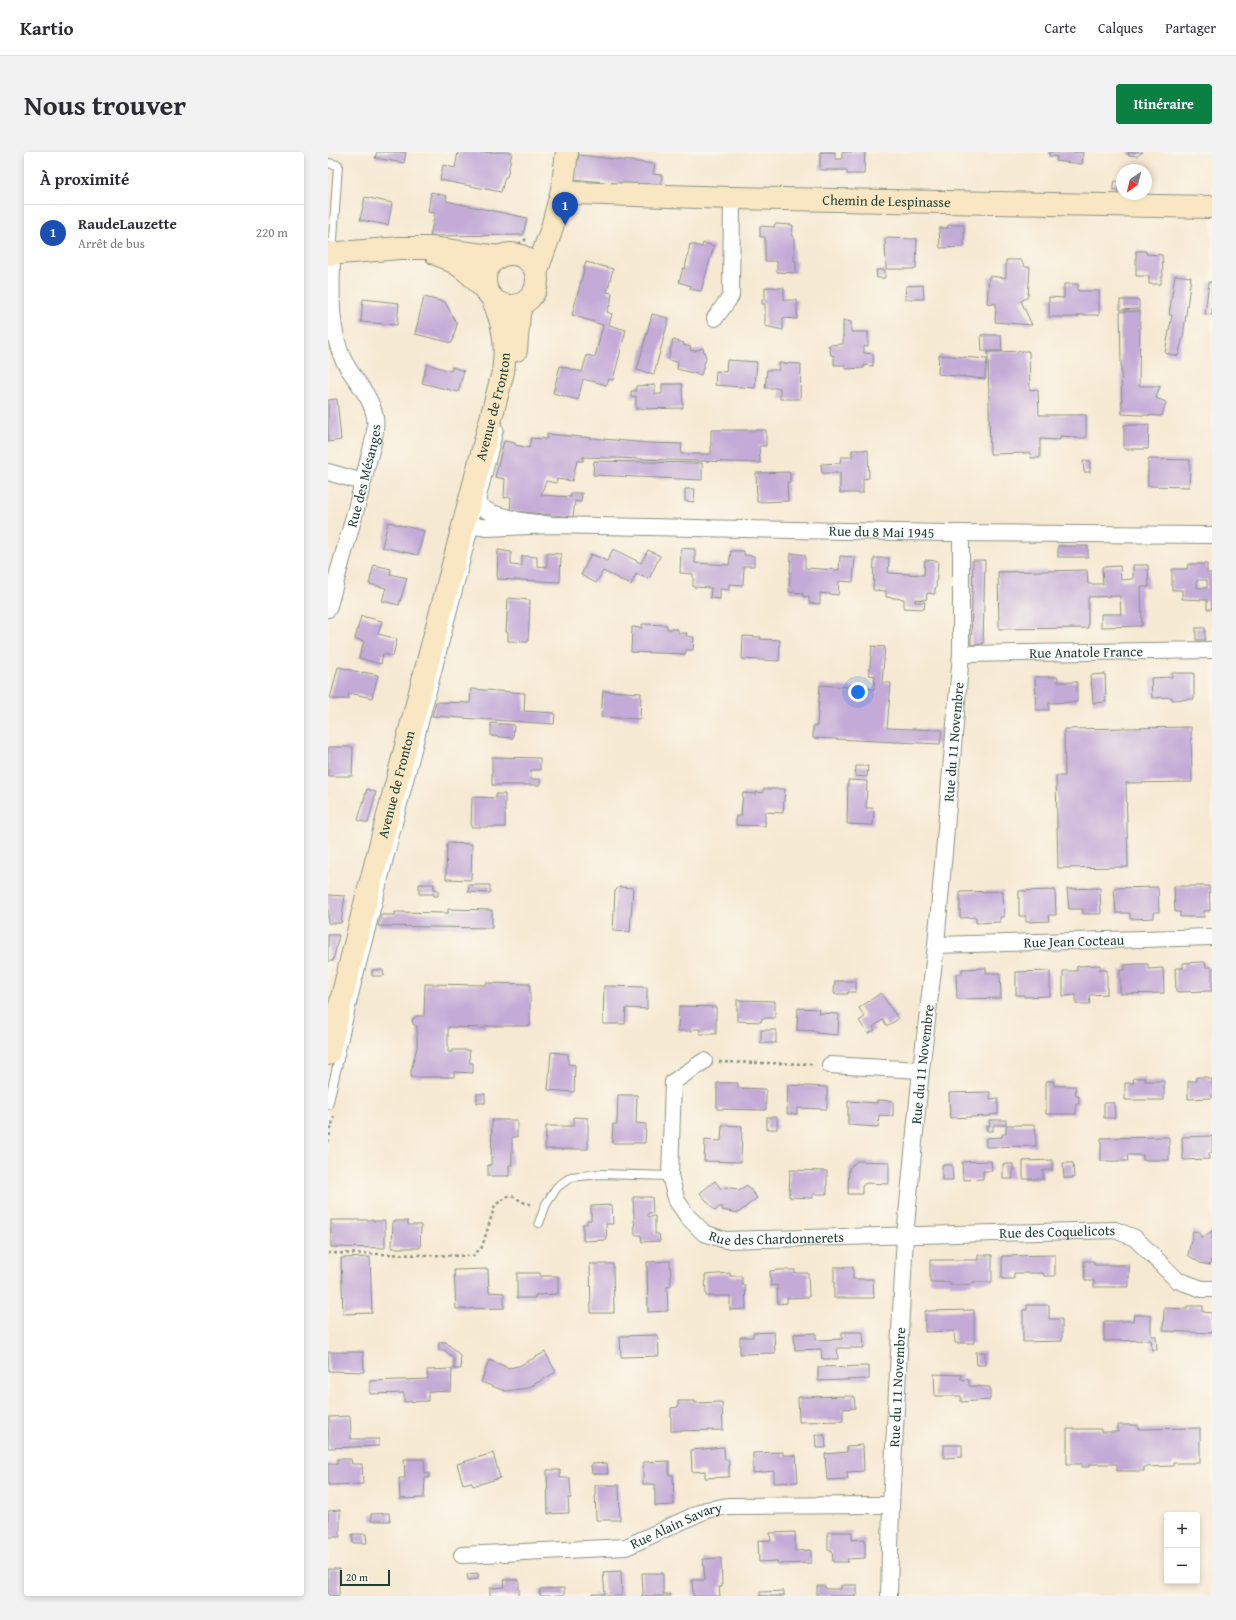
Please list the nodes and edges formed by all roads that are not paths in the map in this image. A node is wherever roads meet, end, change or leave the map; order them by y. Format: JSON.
{"nodes":[{"id":1,"x":558,"y":152,"type":"edge"},
{"id":2,"x":568,"y":152,"type":"edge"},
{"id":3,"x":328,"y":163,"type":"edge"},
{"id":4,"x":562,"y":190,"type":"junction"},
{"id":5,"x":732,"y":198,"type":"junction"},
{"id":6,"x":1212,"y":207,"type":"edge"},
{"id":7,"x":400,"y":248,"type":"junction"},
{"id":8,"x":330,"y":254,"type":"edge"},
{"id":9,"x":508,"y":256,"type":"junction"},
{"id":10,"x":536,"y":273,"type":"junction"},
{"id":11,"x":490,"y":296,"type":"junction"},
{"id":12,"x":522,"y":304,"type":"junction"},
{"id":13,"x":715,"y":318,"type":"dead end"},
{"id":14,"x":328,"y":472,"type":"edge"},
{"id":15,"x":363,"y":482,"type":"junction"},
{"id":16,"x":473,"y":516,"type":"junction"},
{"id":17,"x":961,"y":533,"type":"junction"},
{"id":18,"x":1212,"y":534,"type":"edge"},
{"id":19,"x":328,"y":609,"type":"edge"},
{"id":20,"x":1212,"y":650,"type":"edge"},
{"id":21,"x":960,"y":654,"type":"junction"},
{"id":22,"x":1212,"y":937,"type":"edge"},
{"id":23,"x":936,"y":945,"type":"junction"},
{"id":24,"x":328,"y":1054,"type":"edge"},
{"id":25,"x":704,"y":1062,"type":"road end"},
{"id":26,"x":830,"y":1064,"type":"road end"},
{"id":27,"x":921,"y":1070,"type":"junction"},
{"id":28,"x":328,"y":1105,"type":"edge"},
{"id":29,"x":670,"y":1176,"type":"junction"},
{"id":30,"x":539,"y":1223,"type":"dead end"},
{"id":31,"x":906,"y":1236,"type":"junction"},
{"id":32,"x":1212,"y":1289,"type":"edge"},
{"id":33,"x":891,"y":1504,"type":"junction"},
{"id":34,"x":462,"y":1555,"type":"dead end"},
{"id":35,"x":889,"y":1596,"type":"edge"}],
"edges":[{"from":1,"to":9,"type":"main road"},
{"from":2,"to":4,"type":"main road"},
{"from":3,"to":8,"type":"lane"},
{"from":4,"to":5,"type":"main road","name":"Chemin de Lespinasse"},
{"from":4,"to":10,"type":"main road"},
{"from":5,"to":6,"type":"main road","name":"Chemin de Lespinasse"},
{"from":5,"to":13,"type":"street"},
{"from":7,"to":8,"type":"main road"},
{"from":7,"to":9,"type":"main road"},
{"from":7,"to":11,"type":"main road"},
{"from":8,"to":15,"type":"street","name":"Rue des Mésanges"},
{"from":9,"to":10,"type":"main road"},
{"from":9,"to":11,"type":"main road"},
{"from":10,"to":12,"type":"main road"},
{"from":11,"to":12,"type":"main road"},
{"from":11,"to":16,"type":"main road","name":"Avenue de Fronton"},
{"from":12,"to":16,"type":"main road","name":"Avenue de Fronton"},
{"from":14,"to":15,"type":"street"},
{"from":15,"to":19,"type":"street","name":"Rue des Mésanges"},
{"from":16,"to":17,"type":"street","name":"Rue du 8 Mai 1945"},
{"from":16,"to":24,"type":"main road","name":"Avenue de Fronton"},
{"from":16,"to":28,"type":"lane"},
{"from":17,"to":18,"type":"street","name":"Rue du 8 Mai 1945"},
{"from":17,"to":21,"type":"street","name":"Rue du 11 Novembre"},
{"from":20,"to":21,"type":"street","name":"Rue Anatole France"},
{"from":21,"to":23,"type":"street","name":"Rue du 11 Novembre"},
{"from":22,"to":23,"type":"street","name":"Rue Jean Cocteau"},
{"from":23,"to":27,"type":"street","name":"Rue du 11 Novembre"},
{"from":25,"to":29,"type":"street","name":"Rue des Chardonnerets"},
{"from":26,"to":27,"type":"street"},
{"from":27,"to":31,"type":"street","name":"Rue du 11 Novembre"},
{"from":29,"to":30,"type":"lane"},
{"from":29,"to":31,"type":"street","name":"Rue des Chardonnerets"},
{"from":31,"to":32,"type":"street","name":"Rue des Coquelicots"},
{"from":31,"to":33,"type":"street","name":"Rue du 11 Novembre"},
{"from":33,"to":34,"type":"street","name":"Rue Alain Savary"},
{"from":33,"to":35,"type":"street","name":"Rue du 11 Novembre"}]}
